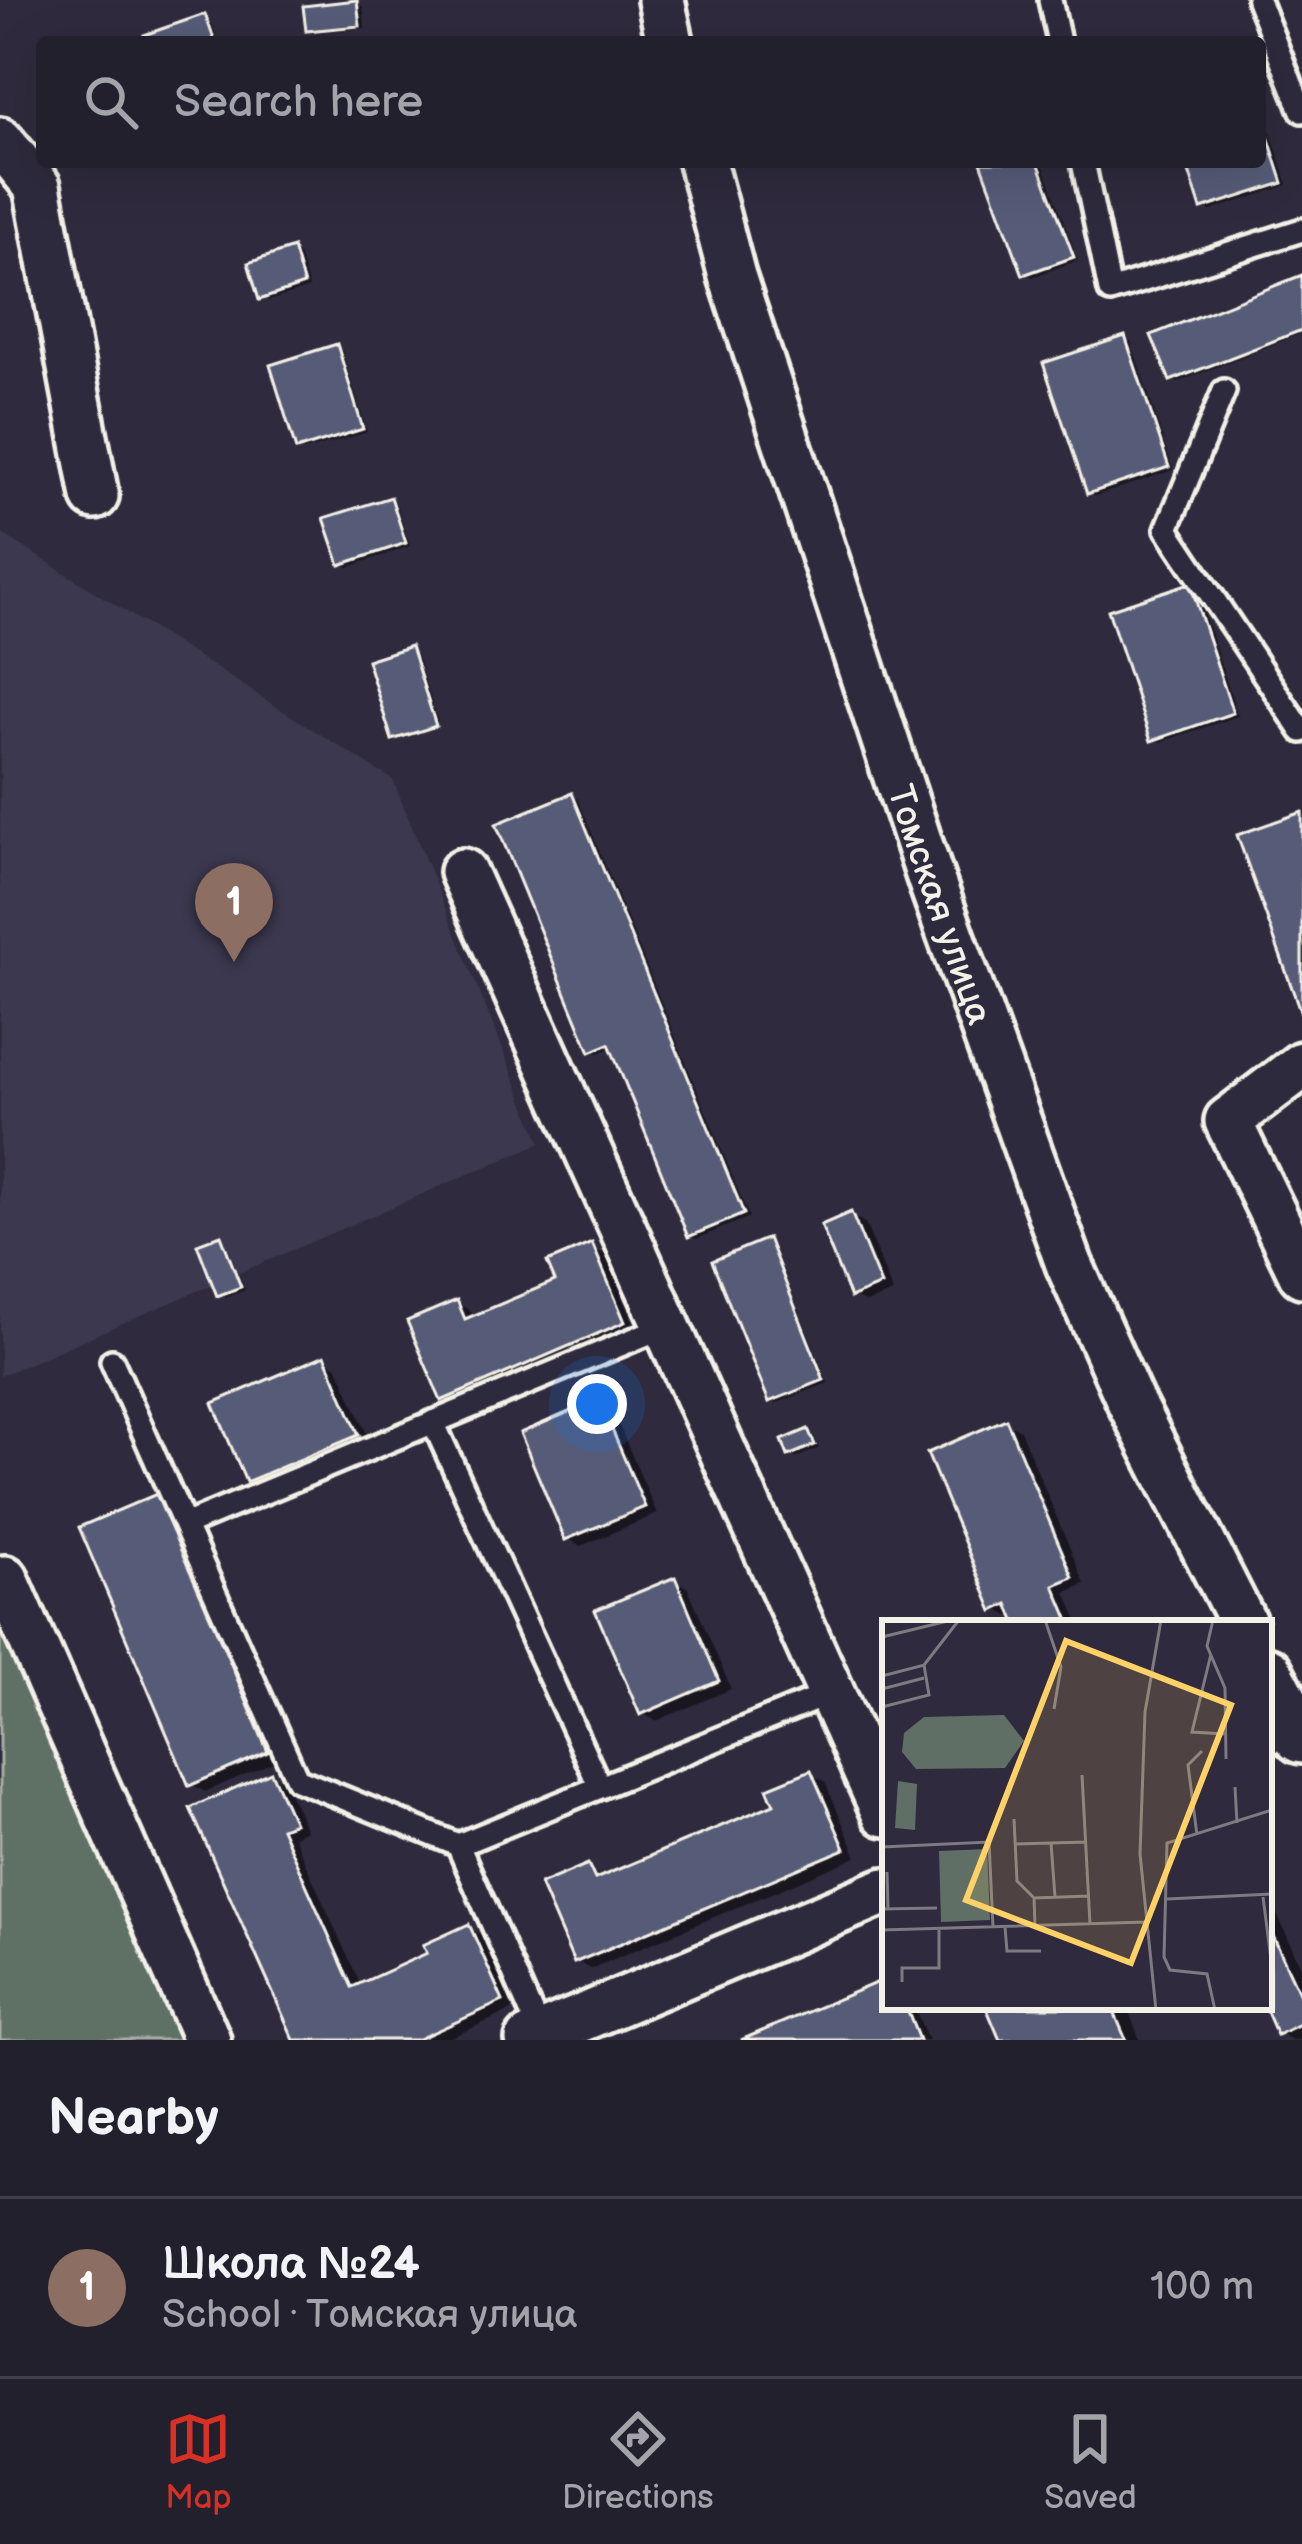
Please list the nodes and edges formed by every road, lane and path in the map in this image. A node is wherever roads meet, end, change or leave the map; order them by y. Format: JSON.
{"nodes":[{"id":1,"x":661,"y":0,"type":"edge"},
{"id":2,"x":1050,"y":0,"type":"edge"},
{"id":3,"x":1258,"y":0,"type":"edge"},
{"id":4,"x":669,"y":36,"type":"edge"},
{"id":5,"x":1058,"y":36,"type":"edge"},
{"id":6,"x":1302,"y":111,"type":"edge"},
{"id":7,"x":0,"y":141,"type":"edge"},
{"id":8,"x":704,"y":168,"type":"edge"},
{"id":9,"x":1084,"y":168,"type":"edge"},
{"id":10,"x":1302,"y":230,"type":"edge"},
{"id":11,"x":1224,"y":391,"type":"dead end"},
{"id":12,"x":95,"y":496,"type":"dead end"},
{"id":13,"x":1302,"y":731,"type":"edge"},
{"id":14,"x":463,"y":872,"type":"dead end"},
{"id":15,"x":1302,"y":1065,"type":"edge"},
{"id":16,"x":1302,"y":1274,"type":"edge"},
{"id":17,"x":666,"y":1326,"type":"junction"},
{"id":18,"x":112,"y":1360,"type":"dead end"},
{"id":19,"x":433,"y":1422,"type":"junction"},
{"id":20,"x":184,"y":1525,"type":"junction"},
{"id":21,"x":0,"y":1582,"type":"edge"},
{"id":22,"x":1242,"y":1620,"type":"edge"},
{"id":23,"x":831,"y":1693,"type":"junction"},
{"id":24,"x":600,"y":1787,"type":"junction"},
{"id":25,"x":882,"y":1806,"type":"edge"},
{"id":26,"x":458,"y":1845,"type":"junction"},
{"id":27,"x":882,"y":1892,"type":"edge"},
{"id":28,"x":535,"y":2038,"type":"edge"},
{"id":29,"x":207,"y":2040,"type":"edge"}],
"edges":[{"from":1,"to":4,"type":"street"},
{"from":2,"to":5,"type":"lane"},
{"from":3,"to":6,"type":"lane"},
{"from":7,"to":12,"type":"street"},
{"from":8,"to":22,"type":"street","name":"Томская улица"},
{"from":9,"to":10,"type":"lane"},
{"from":11,"to":13,"type":"lane"},
{"from":14,"to":17,"type":"street"},
{"from":15,"to":16,"type":"street"},
{"from":17,"to":19,"type":"lane"},
{"from":17,"to":23,"type":"street"},
{"from":18,"to":20,"type":"lane"},
{"from":19,"to":20,"type":"lane"},
{"from":19,"to":24,"type":"lane"},
{"from":20,"to":26,"type":"lane"},
{"from":21,"to":29,"type":"street"},
{"from":23,"to":24,"type":"lane"},
{"from":23,"to":25,"type":"street"},
{"from":24,"to":26,"type":"lane"},
{"from":26,"to":28,"type":"lane"},
{"from":27,"to":28,"type":"street"}]}
